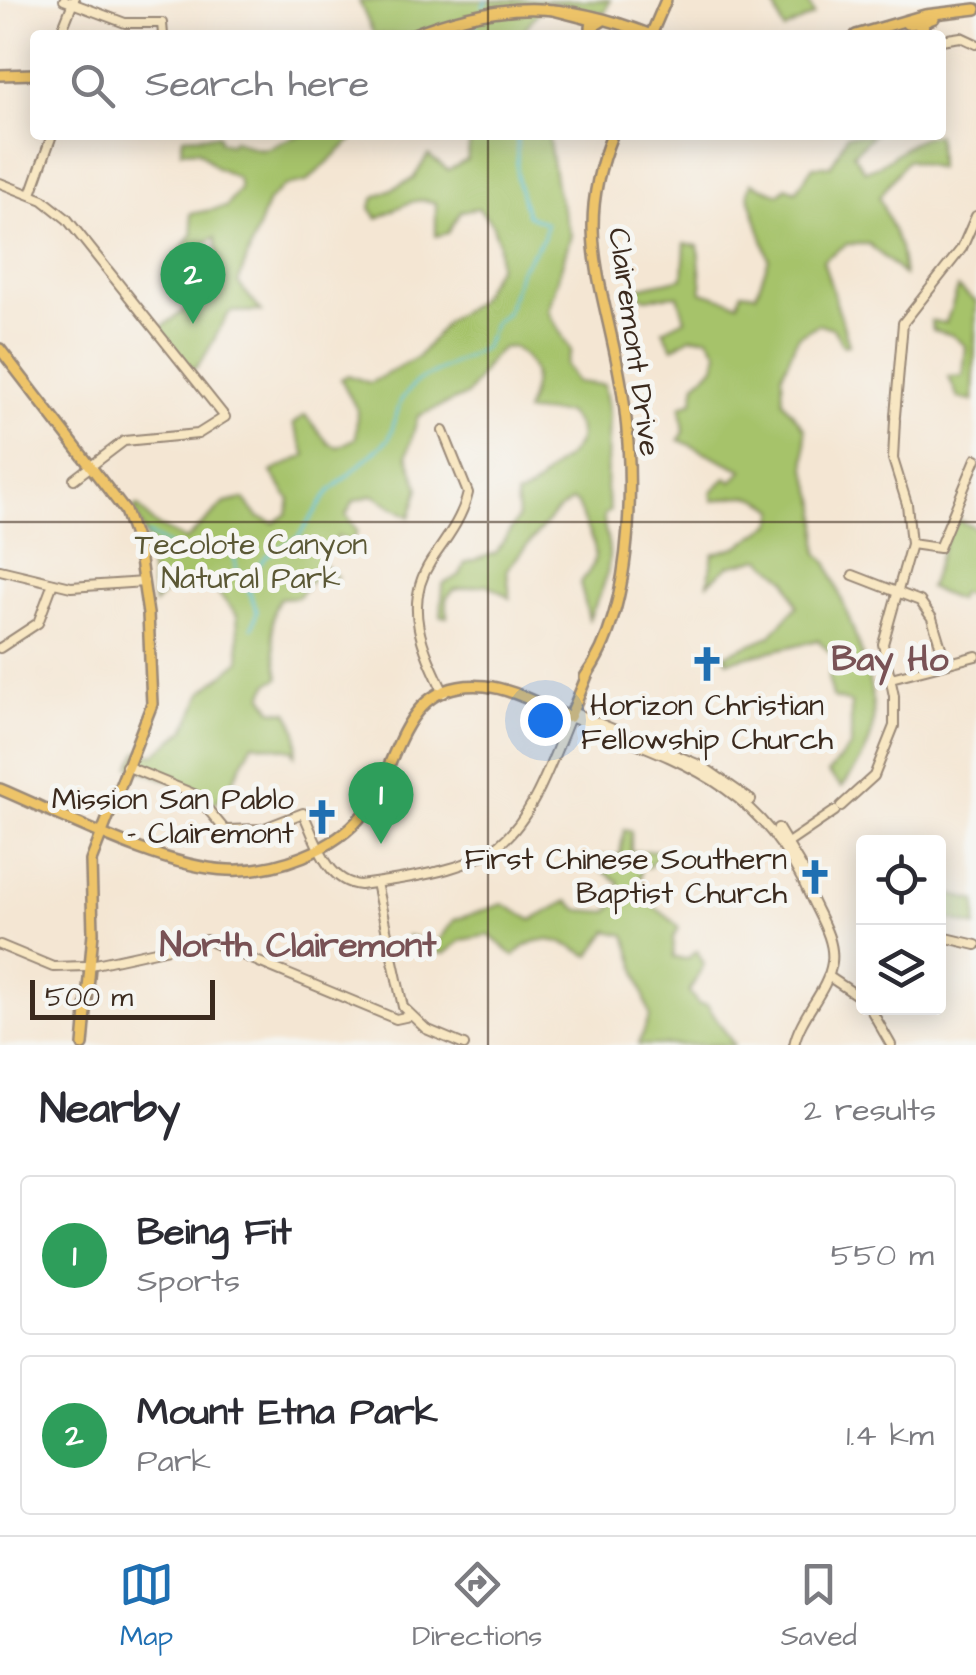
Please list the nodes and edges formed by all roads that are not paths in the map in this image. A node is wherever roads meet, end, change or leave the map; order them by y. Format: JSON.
{"nodes":[{"id":1,"x":668,"y":0,"type":"edge"},
{"id":2,"x":70,"y":1,"type":"edge"},
{"id":3,"x":976,"y":12,"type":"edge"},
{"id":4,"x":940,"y":15,"type":"junction"},
{"id":5,"x":900,"y":26,"type":"junction"},
{"id":6,"x":61,"y":30,"type":"edge"},
{"id":7,"x":163,"y":30,"type":"edge"},
{"id":8,"x":423,"y":30,"type":"edge"},
{"id":9,"x":432,"y":30,"type":"edge"},
{"id":10,"x":627,"y":30,"type":"edge"},
{"id":11,"x":640,"y":30,"type":"edge"},
{"id":12,"x":655,"y":30,"type":"edge"},
{"id":13,"x":873,"y":30,"type":"edge"},
{"id":14,"x":887,"y":30,"type":"edge"},
{"id":15,"x":922,"y":30,"type":"edge"},
{"id":16,"x":924,"y":30,"type":"edge"},
{"id":17,"x":946,"y":39,"type":"edge"},
{"id":18,"x":976,"y":44,"type":"edge"},
{"id":19,"x":30,"y":76,"type":"edge"},
{"id":20,"x":0,"y":78,"type":"edge"},
{"id":21,"x":50,"y":140,"type":"edge"},
{"id":22,"x":610,"y":140,"type":"edge"},
{"id":23,"x":0,"y":183,"type":"edge"},
{"id":24,"x":30,"y":194,"type":"junction"},
{"id":25,"x":976,"y":216,"type":"edge"},
{"id":26,"x":0,"y":349,"type":"edge"},
{"id":27,"x":0,"y":358,"type":"edge"},
{"id":28,"x":443,"y":431,"type":"dead end"},
{"id":29,"x":976,"y":459,"type":"edge"},
{"id":30,"x":90,"y":466,"type":"junction"},
{"id":31,"x":74,"y":478,"type":"dead end"},
{"id":32,"x":910,"y":544,"type":"junction"},
{"id":33,"x":0,"y":570,"type":"edge"},
{"id":34,"x":853,"y":575,"type":"dead end"},
{"id":35,"x":142,"y":582,"type":"junction"},
{"id":36,"x":53,"y":583,"type":"junction"},
{"id":37,"x":898,"y":592,"type":"junction"},
{"id":38,"x":0,"y":648,"type":"edge"},
{"id":39,"x":976,"y":656,"type":"edge"},
{"id":40,"x":946,"y":661,"type":"junction"},
{"id":41,"x":891,"y":678,"type":"junction"},
{"id":42,"x":442,"y":690,"type":"junction"},
{"id":43,"x":571,"y":715,"type":"junction"},
{"id":44,"x":125,"y":766,"type":"junction"},
{"id":45,"x":0,"y":786,"type":"edge"},
{"id":46,"x":101,"y":827,"type":"junction"},
{"id":47,"x":786,"y":844,"type":"junction"},
{"id":48,"x":319,"y":846,"type":"junction"},
{"id":49,"x":376,"y":883,"type":"junction"},
{"id":50,"x":946,"y":938,"type":"edge"},
{"id":51,"x":0,"y":945,"type":"edge"},
{"id":52,"x":976,"y":946,"type":"edge"},
{"id":53,"x":88,"y":965,"type":"junction"},
{"id":54,"x":830,"y":977,"type":"junction"},
{"id":55,"x":856,"y":987,"type":"edge"},
{"id":56,"x":853,"y":989,"type":"junction"},
{"id":57,"x":856,"y":992,"type":"edge"},
{"id":58,"x":874,"y":1015,"type":"edge"},
{"id":59,"x":408,"y":1018,"type":"junction"},
{"id":60,"x":81,"y":1045,"type":"edge"},
{"id":61,"x":464,"y":1045,"type":"edge"},
{"id":62,"x":796,"y":1045,"type":"edge"},
{"id":63,"x":892,"y":1045,"type":"edge"}],
"edges":[{"from":1,"to":12,"type":"main road"},
{"from":2,"to":6,"type":"street"},
{"from":2,"to":7,"type":"street"},
{"from":3,"to":4,"type":"main road"},
{"from":3,"to":13,"type":"main road"},
{"from":4,"to":5,"type":"main road"},
{"from":4,"to":16,"type":"main road"},
{"from":5,"to":14,"type":"main road"},
{"from":5,"to":15,"type":"main road"},
{"from":8,"to":11,"type":"main road"},
{"from":9,"to":10,"type":"main road"},
{"from":17,"to":18,"type":"street"},
{"from":19,"to":20,"type":"main road"},
{"from":21,"to":24,"type":"street"},
{"from":22,"to":43,"type":"main road","name":"Clairemont Drive"},
{"from":23,"to":24,"type":"street"},
{"from":24,"to":30,"type":"street"},
{"from":25,"to":32,"type":"street"},
{"from":26,"to":30,"type":"main road"},
{"from":27,"to":30,"type":"main road"},
{"from":28,"to":42,"type":"street"},
{"from":29,"to":32,"type":"street"},
{"from":30,"to":31,"type":"street"},
{"from":30,"to":35,"type":"main road"},
{"from":32,"to":37,"type":"street"},
{"from":33,"to":36,"type":"street"},
{"from":34,"to":37,"type":"street"},
{"from":35,"to":36,"type":"street"},
{"from":35,"to":44,"type":"main road"},
{"from":36,"to":38,"type":"street"},
{"from":37,"to":40,"type":"street"},
{"from":37,"to":41,"type":"street"},
{"from":39,"to":40,"type":"street"},
{"from":40,"to":41,"type":"street"},
{"from":41,"to":47,"type":"street"},
{"from":42,"to":43,"type":"main road"},
{"from":42,"to":48,"type":"main road"},
{"from":43,"to":47,"type":"street"},
{"from":43,"to":49,"type":"street","name":"Clairemont Drive"},
{"from":44,"to":46,"type":"main road"},
{"from":44,"to":48,"type":"street"},
{"from":45,"to":46,"type":"main road"},
{"from":46,"to":48,"type":"main road"},
{"from":46,"to":53,"type":"main road"},
{"from":47,"to":54,"type":"street"},
{"from":48,"to":49,"type":"street","name":"Clairemont Drive"},
{"from":49,"to":59,"type":"street"},
{"from":50,"to":52,"type":"street"},
{"from":51,"to":53,"type":"street"},
{"from":53,"to":59,"type":"street"},
{"from":53,"to":60,"type":"main road"},
{"from":54,"to":56,"type":"street"},
{"from":54,"to":62,"type":"street"},
{"from":55,"to":56,"type":"street"},
{"from":56,"to":57,"type":"street"},
{"from":58,"to":63,"type":"street"},
{"from":59,"to":61,"type":"street"}]}
